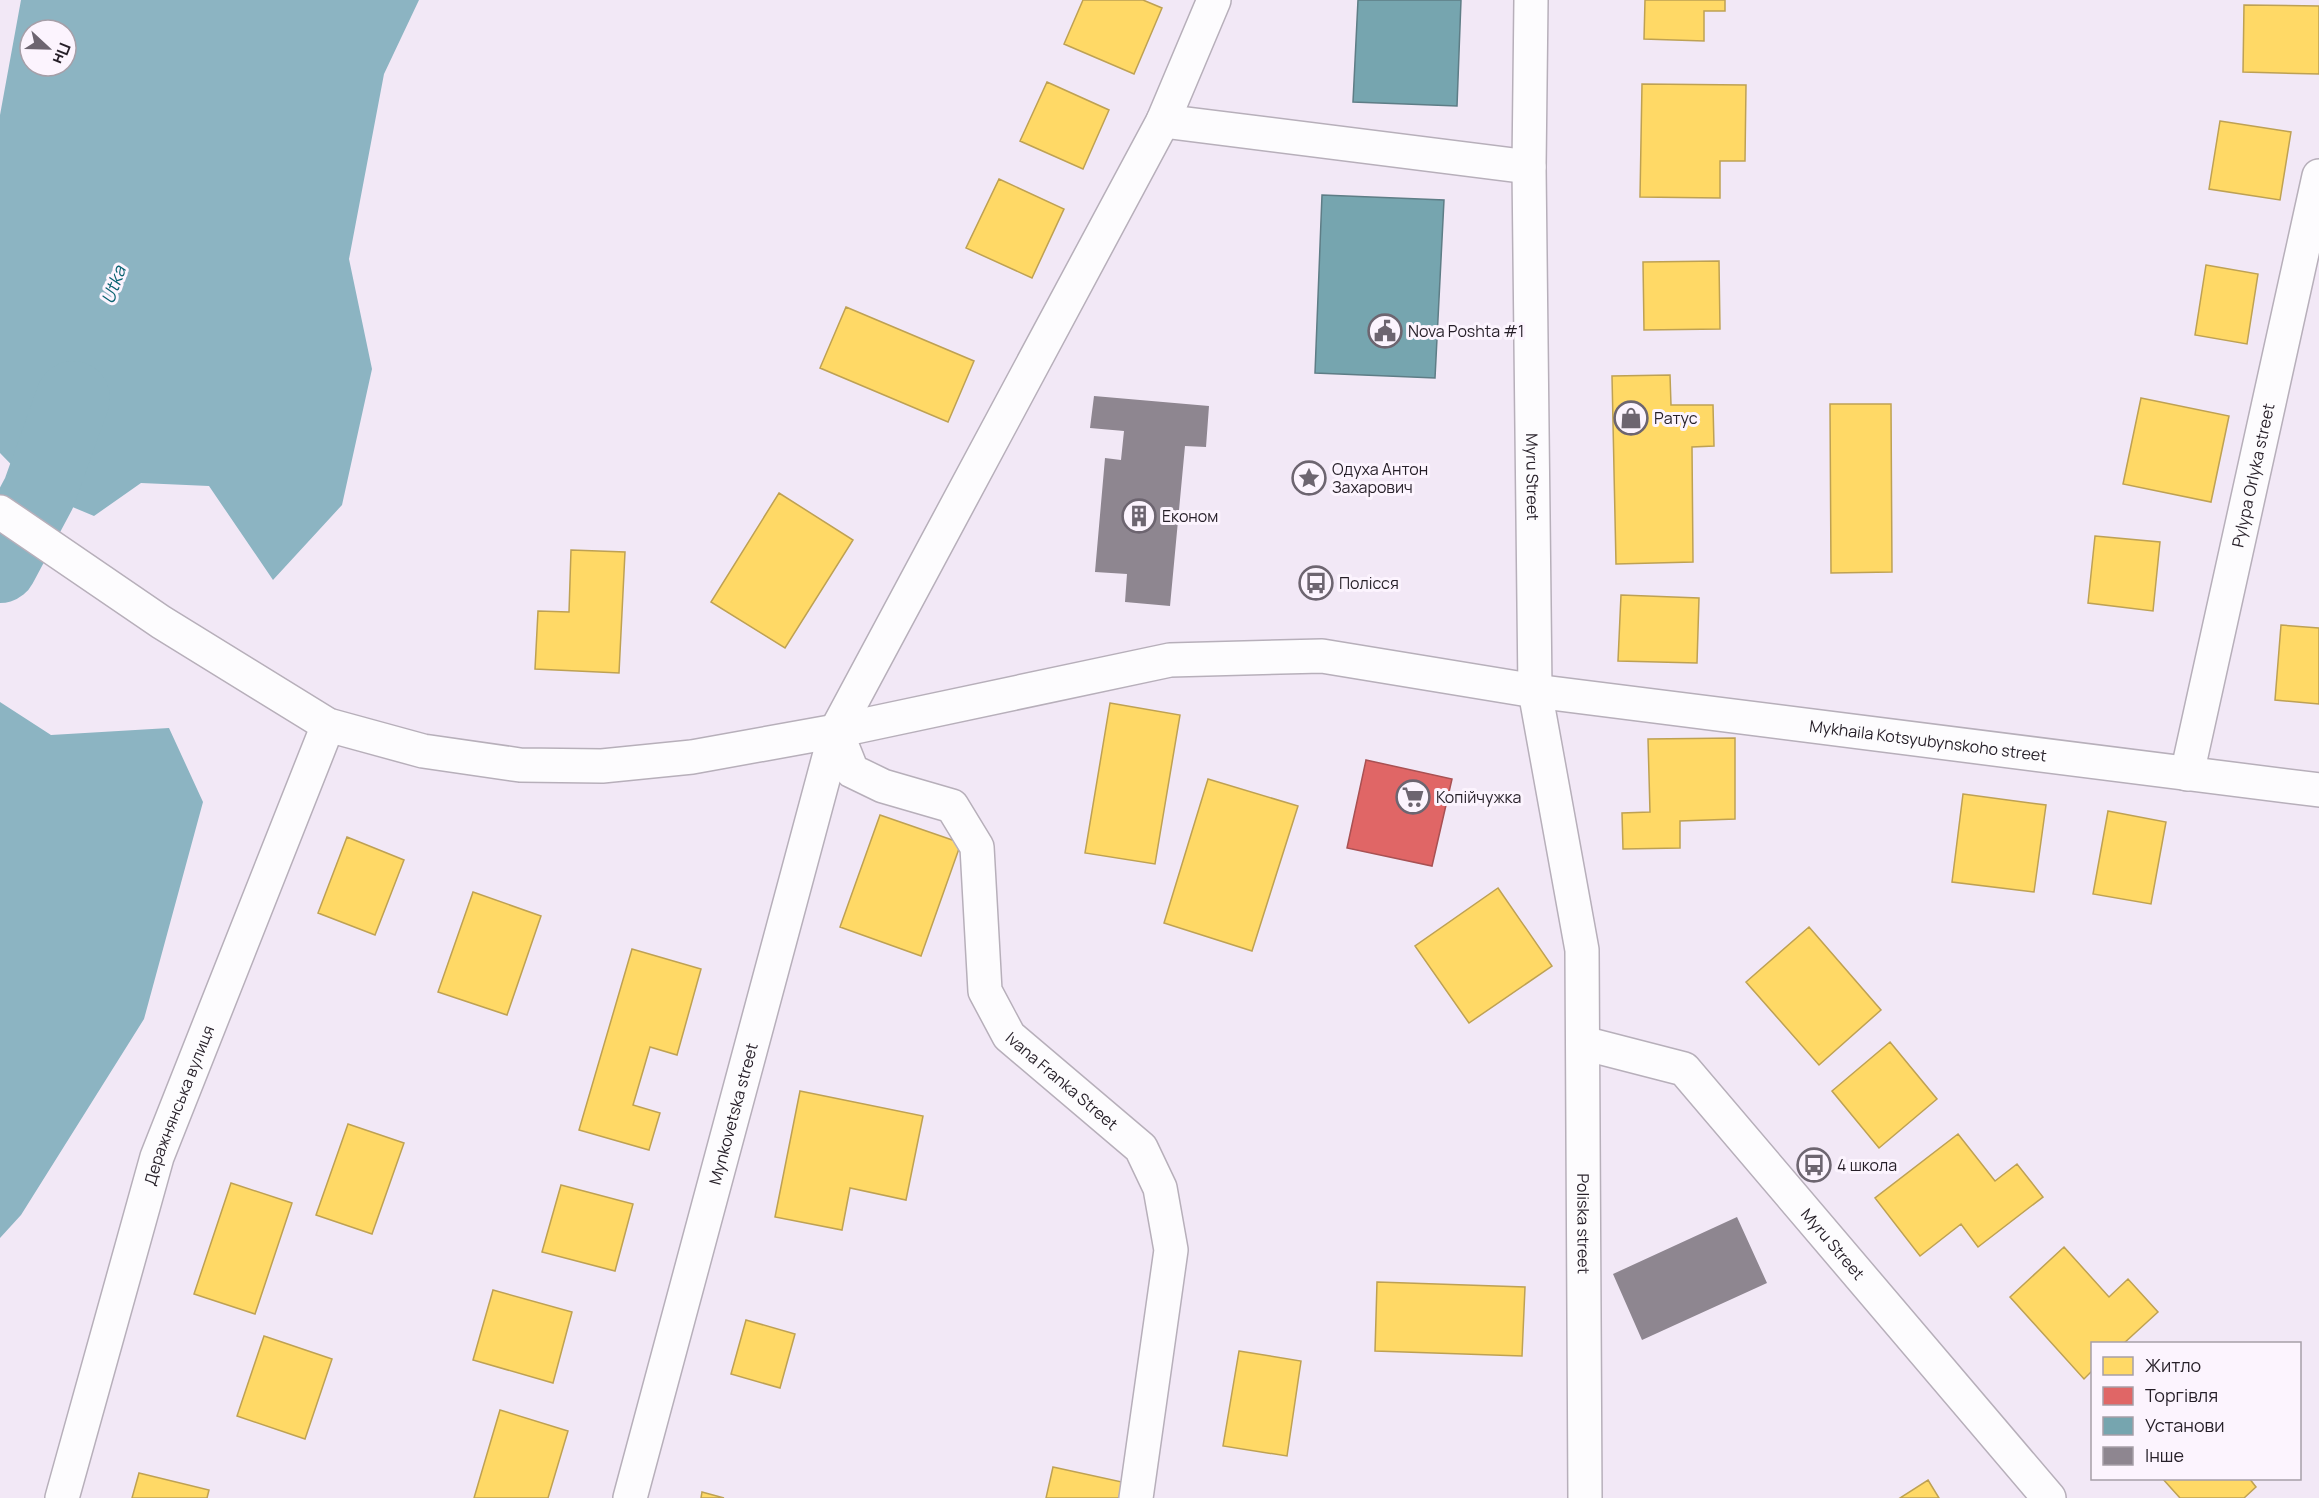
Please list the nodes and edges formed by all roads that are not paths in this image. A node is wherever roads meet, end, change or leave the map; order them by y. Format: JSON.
{"nodes":[{"id":1,"x":1214,"y":0,"type":"edge"},
{"id":2,"x":1531,"y":0,"type":"edge"},
{"id":3,"x":1163,"y":121,"type":"junction"},
{"id":4,"x":1529,"y":167,"type":"junction"},
{"id":5,"x":2319,"y":176,"type":"edge"},
{"id":6,"x":0,"y":512,"type":"edge"},
{"id":7,"x":1535,"y":691,"type":"junction"},
{"id":8,"x":328,"y":725,"type":"junction"},
{"id":9,"x":836,"y":731,"type":"junction"},
{"id":10,"x":2187,"y":774,"type":"junction"},
{"id":11,"x":2319,"y":790,"type":"edge"},
{"id":12,"x":1582,"y":950,"type":"joint"},
{"id":13,"x":1583,"y":1043,"type":"junction"},
{"id":14,"x":63,"y":1498,"type":"edge"},
{"id":15,"x":630,"y":1498,"type":"edge"},
{"id":16,"x":1136,"y":1498,"type":"edge"},
{"id":17,"x":1586,"y":1498,"type":"edge"},
{"id":18,"x":2049,"y":1498,"type":"edge"}],
"edges":[{"from":1,"to":3,"type":"street","name":"Mynkovetska street"},
{"from":2,"to":4,"type":"street","name":"Myru Street"},
{"from":3,"to":4,"type":"street"},
{"from":3,"to":9,"type":"street","name":"Mynkovetska street"},
{"from":4,"to":7,"type":"street","name":"Myru Street"},
{"from":5,"to":10,"type":"street","name":"Pylypa Orlyka street"},
{"from":6,"to":8,"type":"street","name":"Mykhaila Kotsyubynskoho street"},
{"from":7,"to":9,"type":"street","name":"Mykhaila Kotsyubynskoho street"},
{"from":7,"to":10,"type":"street","name":"Mykhaila Kotsyubynskoho street"},
{"from":7,"to":12,"type":"street","name":"Myru Street"},
{"from":8,"to":9,"type":"street","name":"Mykhaila Kotsyubynskoho street"},
{"from":8,"to":14,"type":"street","name":"Деражнянська вулиця"},
{"from":9,"to":15,"type":"street","name":"Mynkovetska street"},
{"from":9,"to":16,"type":"street","name":"Ivana Franka Street"},
{"from":10,"to":11,"type":"street","name":"Mykhaila Kotsyubynskoho street"},
{"from":12,"to":13,"type":"street","name":"Poliska street"},
{"from":13,"to":17,"type":"street","name":"Poliska street"},
{"from":13,"to":18,"type":"street","name":"Myru Street"}]}
